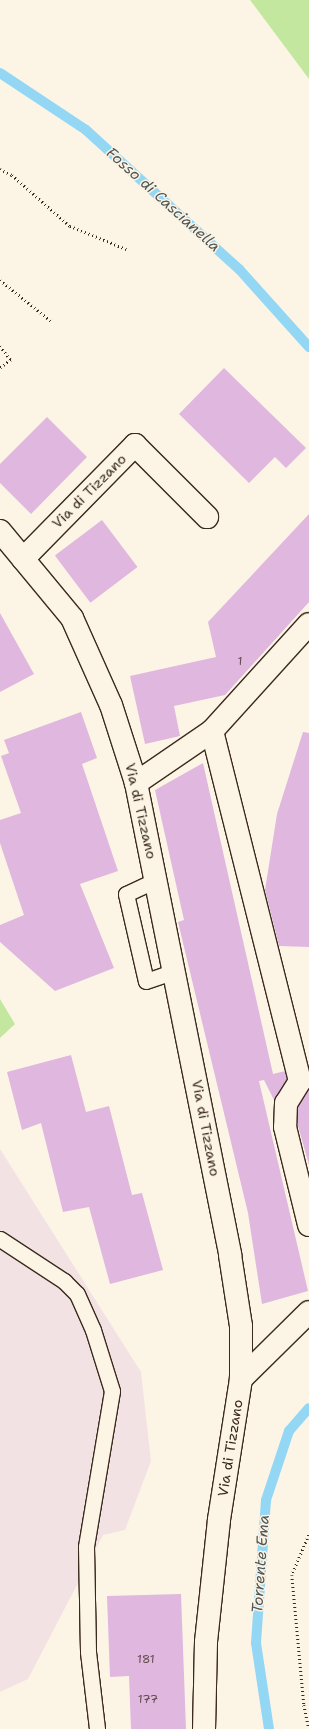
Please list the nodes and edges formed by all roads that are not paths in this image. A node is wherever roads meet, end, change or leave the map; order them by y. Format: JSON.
{"nodes":[{"id":1,"x":207,"y":517,"type":"dead end"},
{"id":2,"x":0,"y":531,"type":"edge"},
{"id":3,"x":23,"y":559,"type":"junction"},
{"id":4,"x":309,"y":624,"type":"edge"},
{"id":5,"x":212,"y":731,"type":"junction"},
{"id":6,"x":136,"y":783,"type":"junction"},
{"id":7,"x":156,"y":880,"type":"junction"},
{"id":8,"x":175,"y":971,"type":"junction"},
{"id":9,"x":309,"y":1225,"type":"edge"},
{"id":10,"x":0,"y":1239,"type":"edge"},
{"id":11,"x":309,"y":1312,"type":"edge"},
{"id":12,"x":241,"y":1379,"type":"junction"},
{"id":13,"x":97,"y":1729,"type":"edge"},
{"id":14,"x":204,"y":1729,"type":"edge"}],
"edges":[{"from":1,"to":3,"type":"main road","name":"Via di Tizzano"},
{"from":2,"to":3,"type":"main road","name":"Via di Tizzano"},
{"from":3,"to":6,"type":"main road","name":"Via di Tizzano"},
{"from":4,"to":5,"type":"main road"},
{"from":5,"to":6,"type":"main road"},
{"from":5,"to":9,"type":"main road"},
{"from":6,"to":7,"type":"main road","name":"Via di Tizzano"},
{"from":7,"to":8,"type":"main road","name":"Via di Tizzano"},
{"from":7,"to":8,"type":"lane"},
{"from":8,"to":12,"type":"main road","name":"Via di Tizzano"},
{"from":10,"to":13,"type":"lane"},
{"from":11,"to":12,"type":"main road"},
{"from":12,"to":14,"type":"main road","name":"Via di Tizzano"}]}
